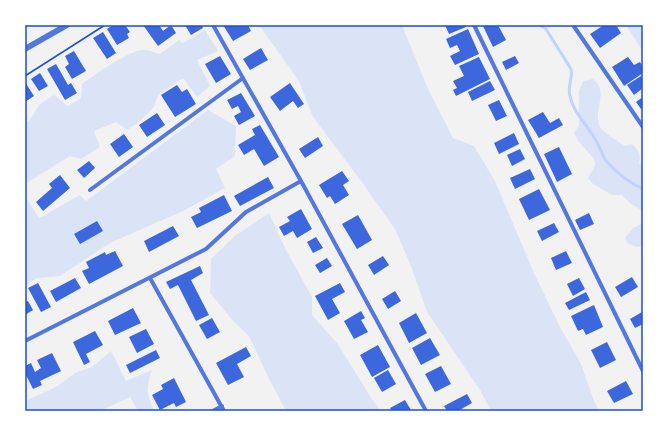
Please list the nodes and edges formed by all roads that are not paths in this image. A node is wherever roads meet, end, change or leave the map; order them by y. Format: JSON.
{"nodes":[{"id":1,"x":67,"y":25,"type":"edge"},
{"id":2,"x":213,"y":25,"type":"edge"},
{"id":3,"x":474,"y":25,"type":"edge"},
{"id":4,"x":573,"y":25,"type":"edge"},
{"id":5,"x":25,"y":49,"type":"edge"},
{"id":6,"x":243,"y":78,"type":"junction"},
{"id":7,"x":643,"y":127,"type":"edge"},
{"id":8,"x":302,"y":181,"type":"junction"},
{"id":9,"x":90,"y":190,"type":"dead end"},
{"id":10,"x":150,"y":278,"type":"junction"},
{"id":11,"x":25,"y":341,"type":"edge"},
{"id":12,"x":643,"y":371,"type":"edge"},
{"id":13,"x":223,"y":409,"type":"edge"},
{"id":14,"x":213,"y":411,"type":"edge"},
{"id":15,"x":426,"y":411,"type":"edge"}],
"edges":[{"from":1,"to":5,"type":"street"},
{"from":2,"to":6,"type":"street"},
{"from":3,"to":12,"type":"street"},
{"from":4,"to":7,"type":"street"},
{"from":6,"to":8,"type":"street"},
{"from":6,"to":9,"type":"street"},
{"from":8,"to":10,"type":"street"},
{"from":8,"to":15,"type":"street"},
{"from":10,"to":11,"type":"street"},
{"from":10,"to":13,"type":"street"},
{"from":13,"to":14,"type":"street"}]}
